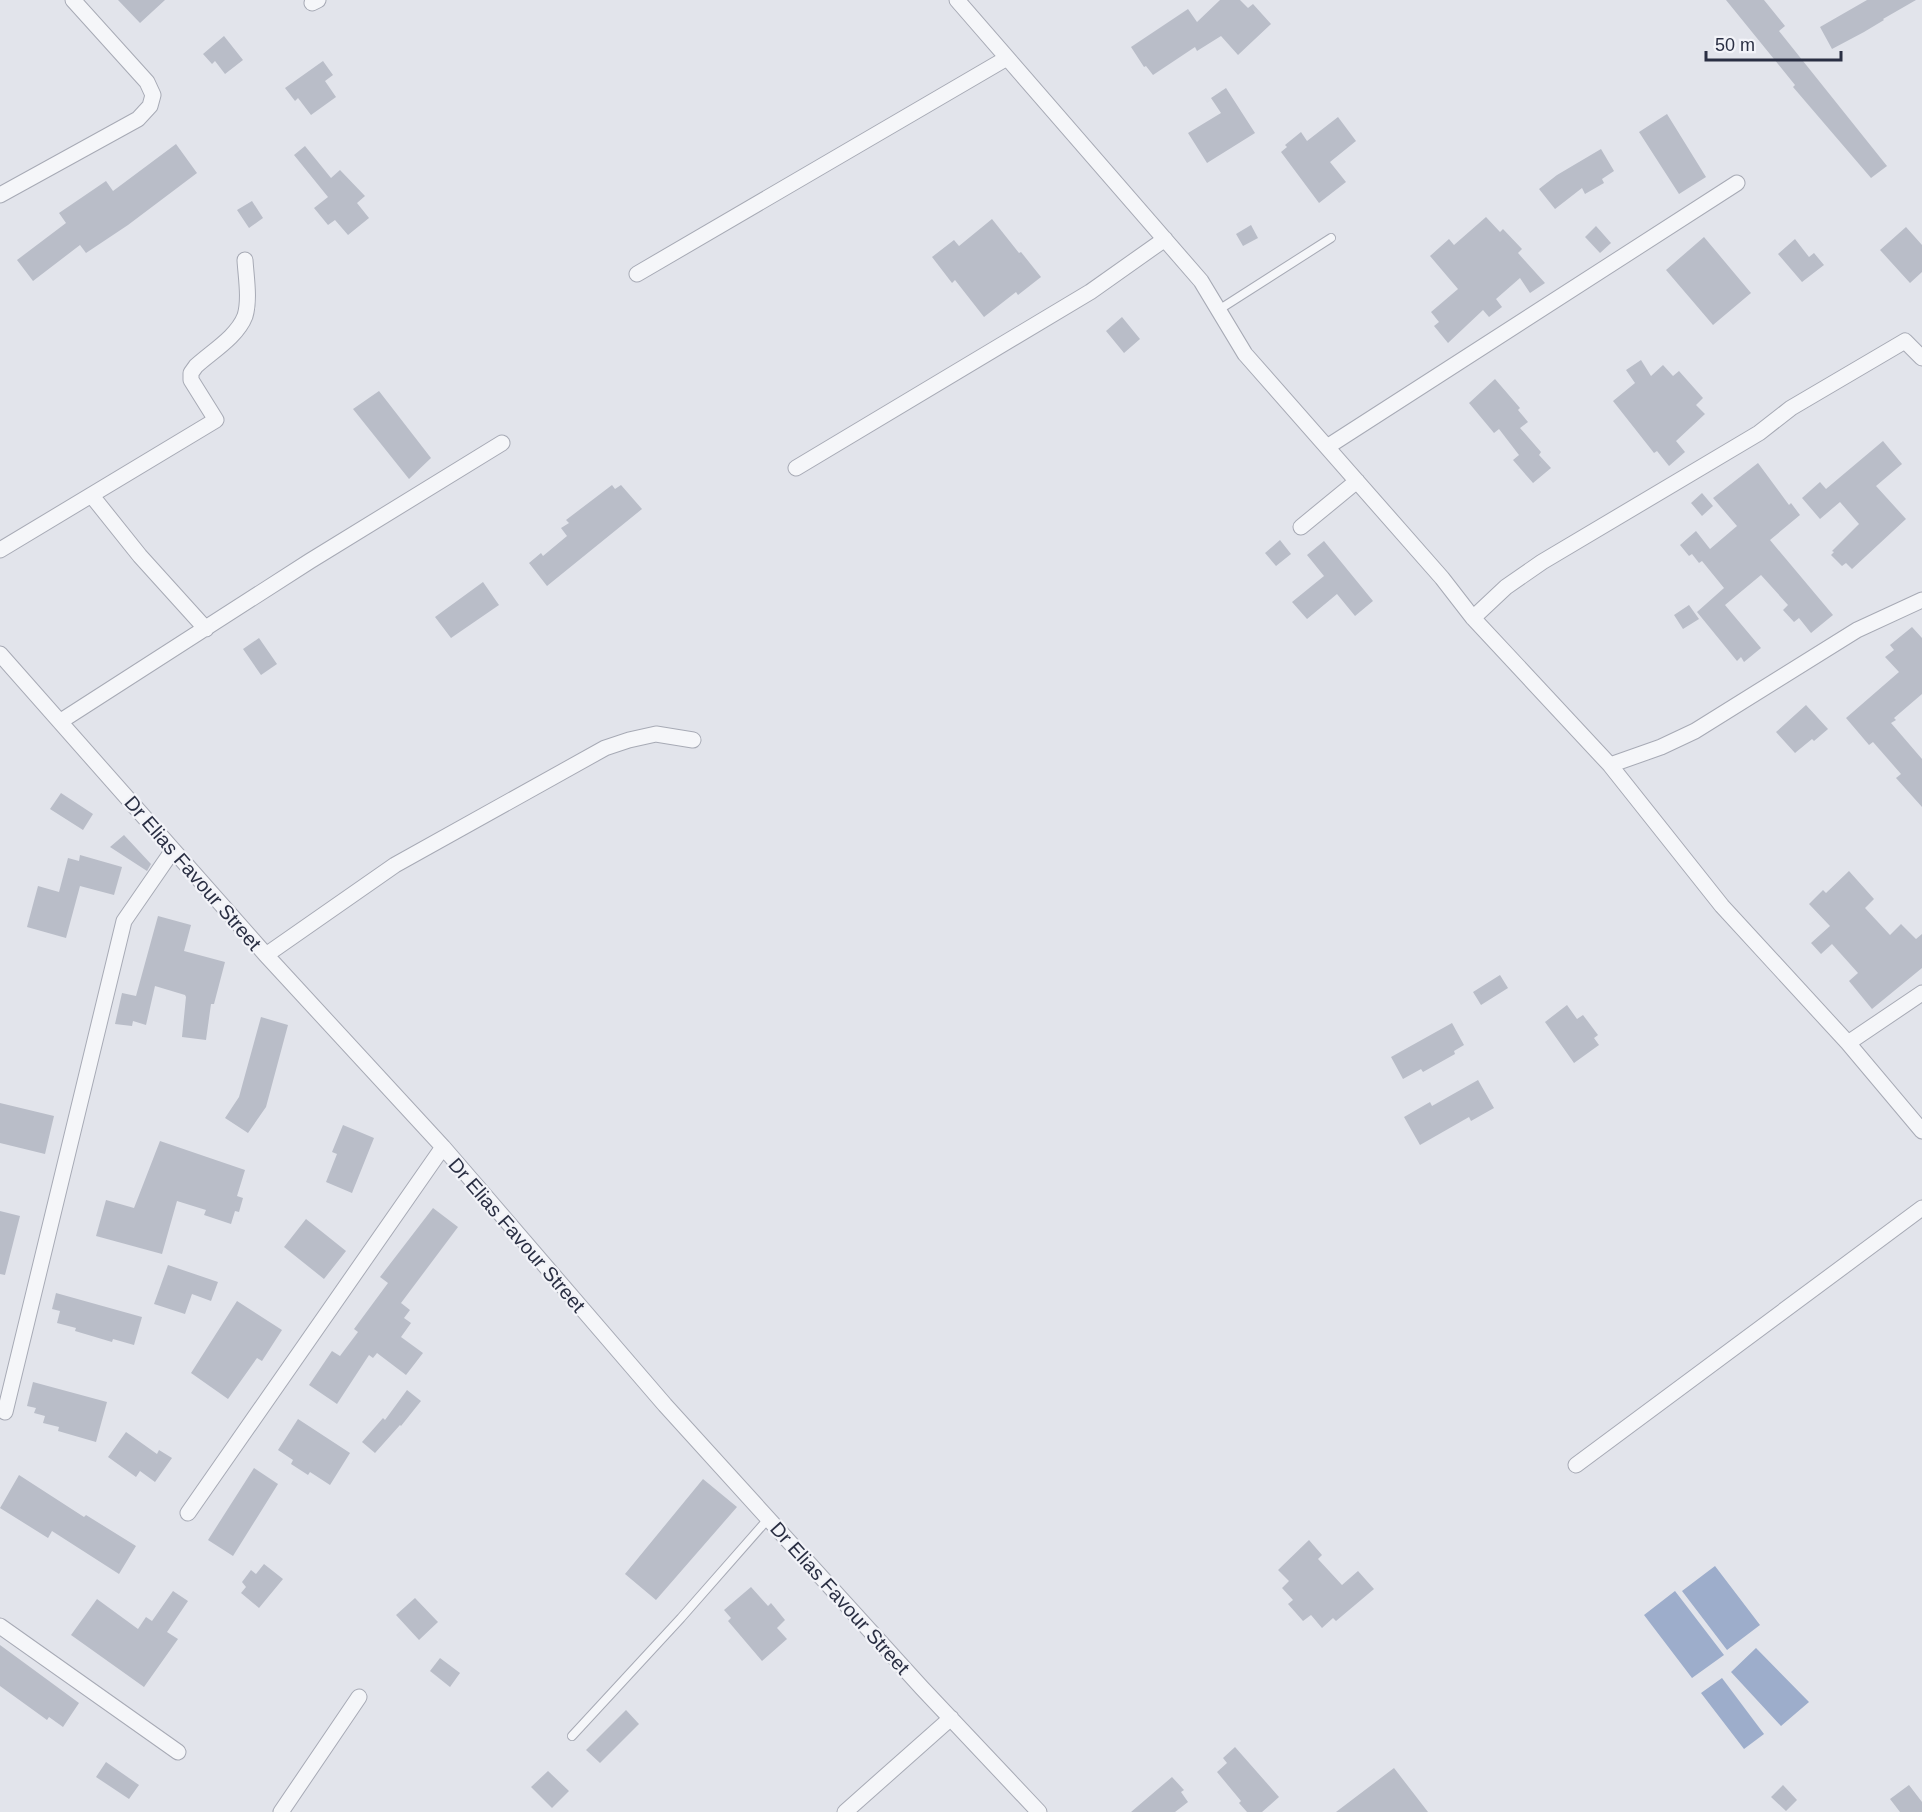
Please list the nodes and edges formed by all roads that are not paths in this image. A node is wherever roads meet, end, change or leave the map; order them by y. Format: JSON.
{"nodes":[{"id":1,"x":72,"y":0,"type":"edge"},
{"id":2,"x":957,"y":0,"type":"edge"},
{"id":3,"x":1007,"y":58,"type":"junction"},
{"id":4,"x":1737,"y":183,"type":"dead end"},
{"id":5,"x":1,"y":194,"type":"edge"},
{"id":6,"x":1331,"y":238,"type":"dead end"},
{"id":7,"x":1165,"y":239,"type":"junction"},
{"id":8,"x":245,"y":260,"type":"dead end"},
{"id":9,"x":637,"y":274,"type":"dead end"},
{"id":10,"x":1220,"y":309,"type":"junction"},
{"id":11,"x":1922,"y":358,"type":"edge"},
{"id":12,"x":502,"y":443,"type":"dead end"},
{"id":13,"x":1327,"y":447,"type":"junction"},
{"id":14,"x":796,"y":468,"type":"dead end"},
{"id":15,"x":1357,"y":481,"type":"junction"},
{"id":16,"x":92,"y":496,"type":"junction"},
{"id":17,"x":1301,"y":527,"type":"dead end"},
{"id":18,"x":0,"y":550,"type":"edge"},
{"id":19,"x":1922,"y":600,"type":"edge"},
{"id":20,"x":1473,"y":618,"type":"junction"},
{"id":21,"x":206,"y":629,"type":"junction"},
{"id":22,"x":0,"y":654,"type":"edge"},
{"id":23,"x":61,"y":721,"type":"junction"},
{"id":24,"x":693,"y":740,"type":"dead end"},
{"id":25,"x":1610,"y":765,"type":"junction"},
{"id":26,"x":173,"y":850,"type":"junction"},
{"id":27,"x":266,"y":955,"type":"junction"},
{"id":28,"x":1922,"y":993,"type":"edge"},
{"id":29,"x":1848,"y":1043,"type":"junction"},
{"id":30,"x":1922,"y":1131,"type":"edge"},
{"id":31,"x":443,"y":1148,"type":"junction"},
{"id":32,"x":1922,"y":1208,"type":"edge"},
{"id":33,"x":5,"y":1412,"type":"dead end"},
{"id":34,"x":1576,"y":1465,"type":"dead end"},
{"id":35,"x":188,"y":1513,"type":"dead end"},
{"id":36,"x":768,"y":1519,"type":"junction"},
{"id":37,"x":0,"y":1626,"type":"edge"},
{"id":38,"x":359,"y":1697,"type":"dead end"},
{"id":39,"x":951,"y":1718,"type":"junction"},
{"id":40,"x":572,"y":1736,"type":"dead end"},
{"id":41,"x":178,"y":1752,"type":"dead end"},
{"id":42,"x":280,"y":1812,"type":"edge"},
{"id":43,"x":845,"y":1812,"type":"edge"},
{"id":44,"x":1039,"y":1812,"type":"edge"}],
"edges":[{"from":1,"to":5,"type":"street"},
{"from":2,"to":3,"type":"street"},
{"from":3,"to":7,"type":"street"},
{"from":3,"to":9,"type":"street"},
{"from":4,"to":13,"type":"street"},
{"from":6,"to":10,"type":"lane"},
{"from":7,"to":10,"type":"street"},
{"from":7,"to":14,"type":"street"},
{"from":8,"to":16,"type":"street"},
{"from":10,"to":13,"type":"street"},
{"from":11,"to":20,"type":"street"},
{"from":12,"to":21,"type":"street"},
{"from":13,"to":15,"type":"street"},
{"from":15,"to":17,"type":"street"},
{"from":15,"to":20,"type":"street"},
{"from":16,"to":18,"type":"street"},
{"from":16,"to":21,"type":"street"},
{"from":19,"to":25,"type":"street"},
{"from":20,"to":25,"type":"street"},
{"from":21,"to":23,"type":"street"},
{"from":22,"to":23,"type":"street","name":"Dr Elias Favour Street"},
{"from":23,"to":26,"type":"street","name":"Dr Elias Favour Street"},
{"from":24,"to":27,"type":"street"},
{"from":25,"to":29,"type":"street"},
{"from":26,"to":27,"type":"street","name":"Dr Elias Favour Street"},
{"from":26,"to":33,"type":"street"},
{"from":27,"to":31,"type":"street","name":"Dr Elias Favour Street"},
{"from":28,"to":29,"type":"street"},
{"from":29,"to":30,"type":"street"},
{"from":31,"to":35,"type":"street"},
{"from":31,"to":36,"type":"street","name":"Dr Elias Favour Street"},
{"from":32,"to":34,"type":"street"},
{"from":36,"to":39,"type":"street","name":"Dr Elias Favour Street"},
{"from":36,"to":40,"type":"lane"},
{"from":37,"to":41,"type":"street"},
{"from":38,"to":42,"type":"street"},
{"from":39,"to":43,"type":"street"},
{"from":39,"to":44,"type":"street","name":"Dr Elias Favour Street"}]}
